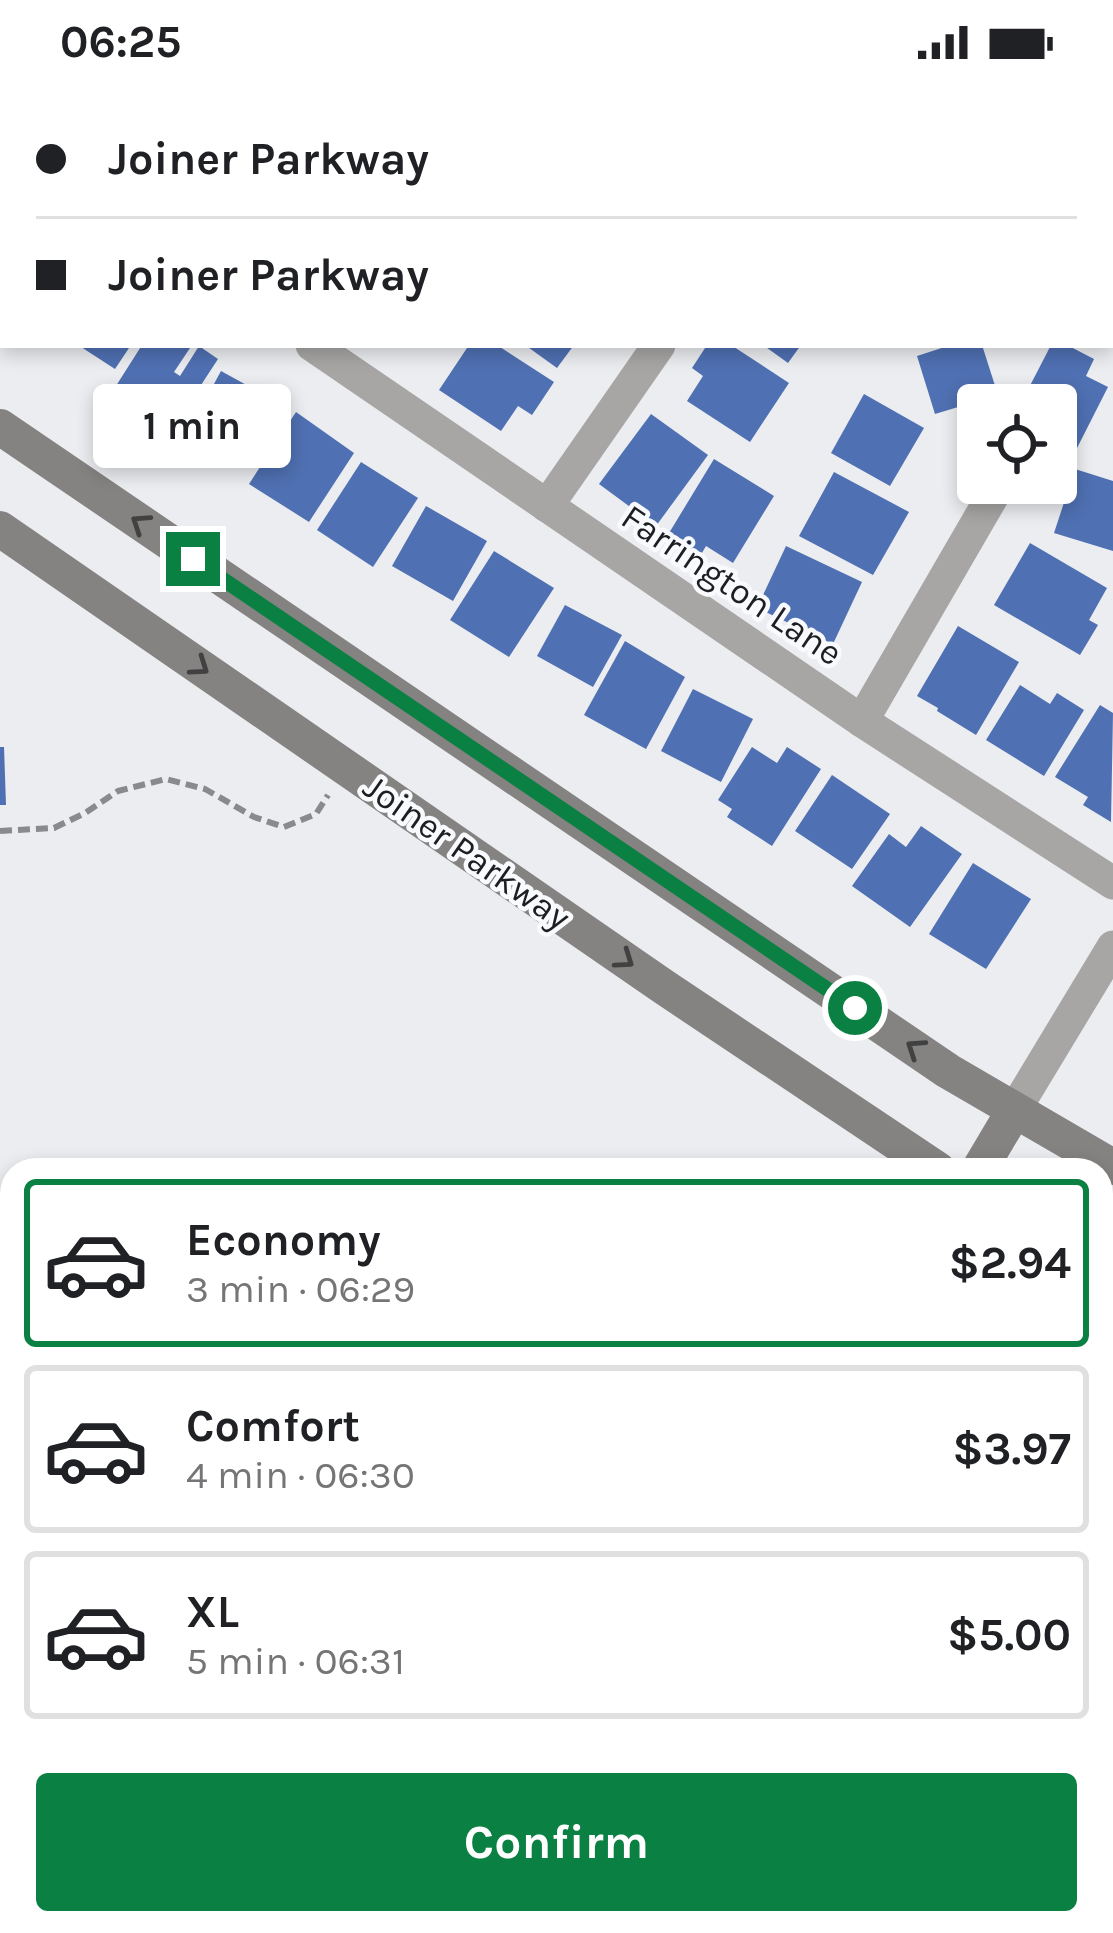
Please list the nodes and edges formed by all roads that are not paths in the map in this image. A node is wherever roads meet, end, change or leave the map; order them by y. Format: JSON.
{"nodes":[{"id":1,"x":316,"y":348,"type":"edge"},
{"id":2,"x":657,"y":348,"type":"edge"},
{"id":3,"x":0,"y":427,"type":"edge"},
{"id":4,"x":988,"y":504,"type":"edge"},
{"id":5,"x":547,"y":506,"type":"junction"},
{"id":6,"x":0,"y":529,"type":"edge"},
{"id":7,"x":862,"y":722,"type":"junction"},
{"id":8,"x":1113,"y":883,"type":"edge"},
{"id":9,"x":1113,"y":947,"type":"edge"},
{"id":10,"x":1014,"y":1111,"type":"junction"},
{"id":11,"x":920,"y":1158,"type":"edge"},
{"id":12,"x":986,"y":1158,"type":"edge"},
{"id":13,"x":1097,"y":1158,"type":"edge"}],
"edges":[{"from":1,"to":5,"type":"street","name":"Farrington Lane"},
{"from":2,"to":5,"type":"street"},
{"from":10,"to":3,"type":"main road","one_way":true},
{"from":4,"to":7,"type":"street"},
{"from":5,"to":7,"type":"street","name":"Farrington Lane"},
{"from":6,"to":11,"type":"main road","name":"Joiner Parkway","one_way":true},
{"from":7,"to":8,"type":"street","name":"Farrington Lane"},
{"from":9,"to":10,"type":"street"},
{"from":10,"to":12,"type":"main road"},
{"from":10,"to":13,"type":"main road"}]}
